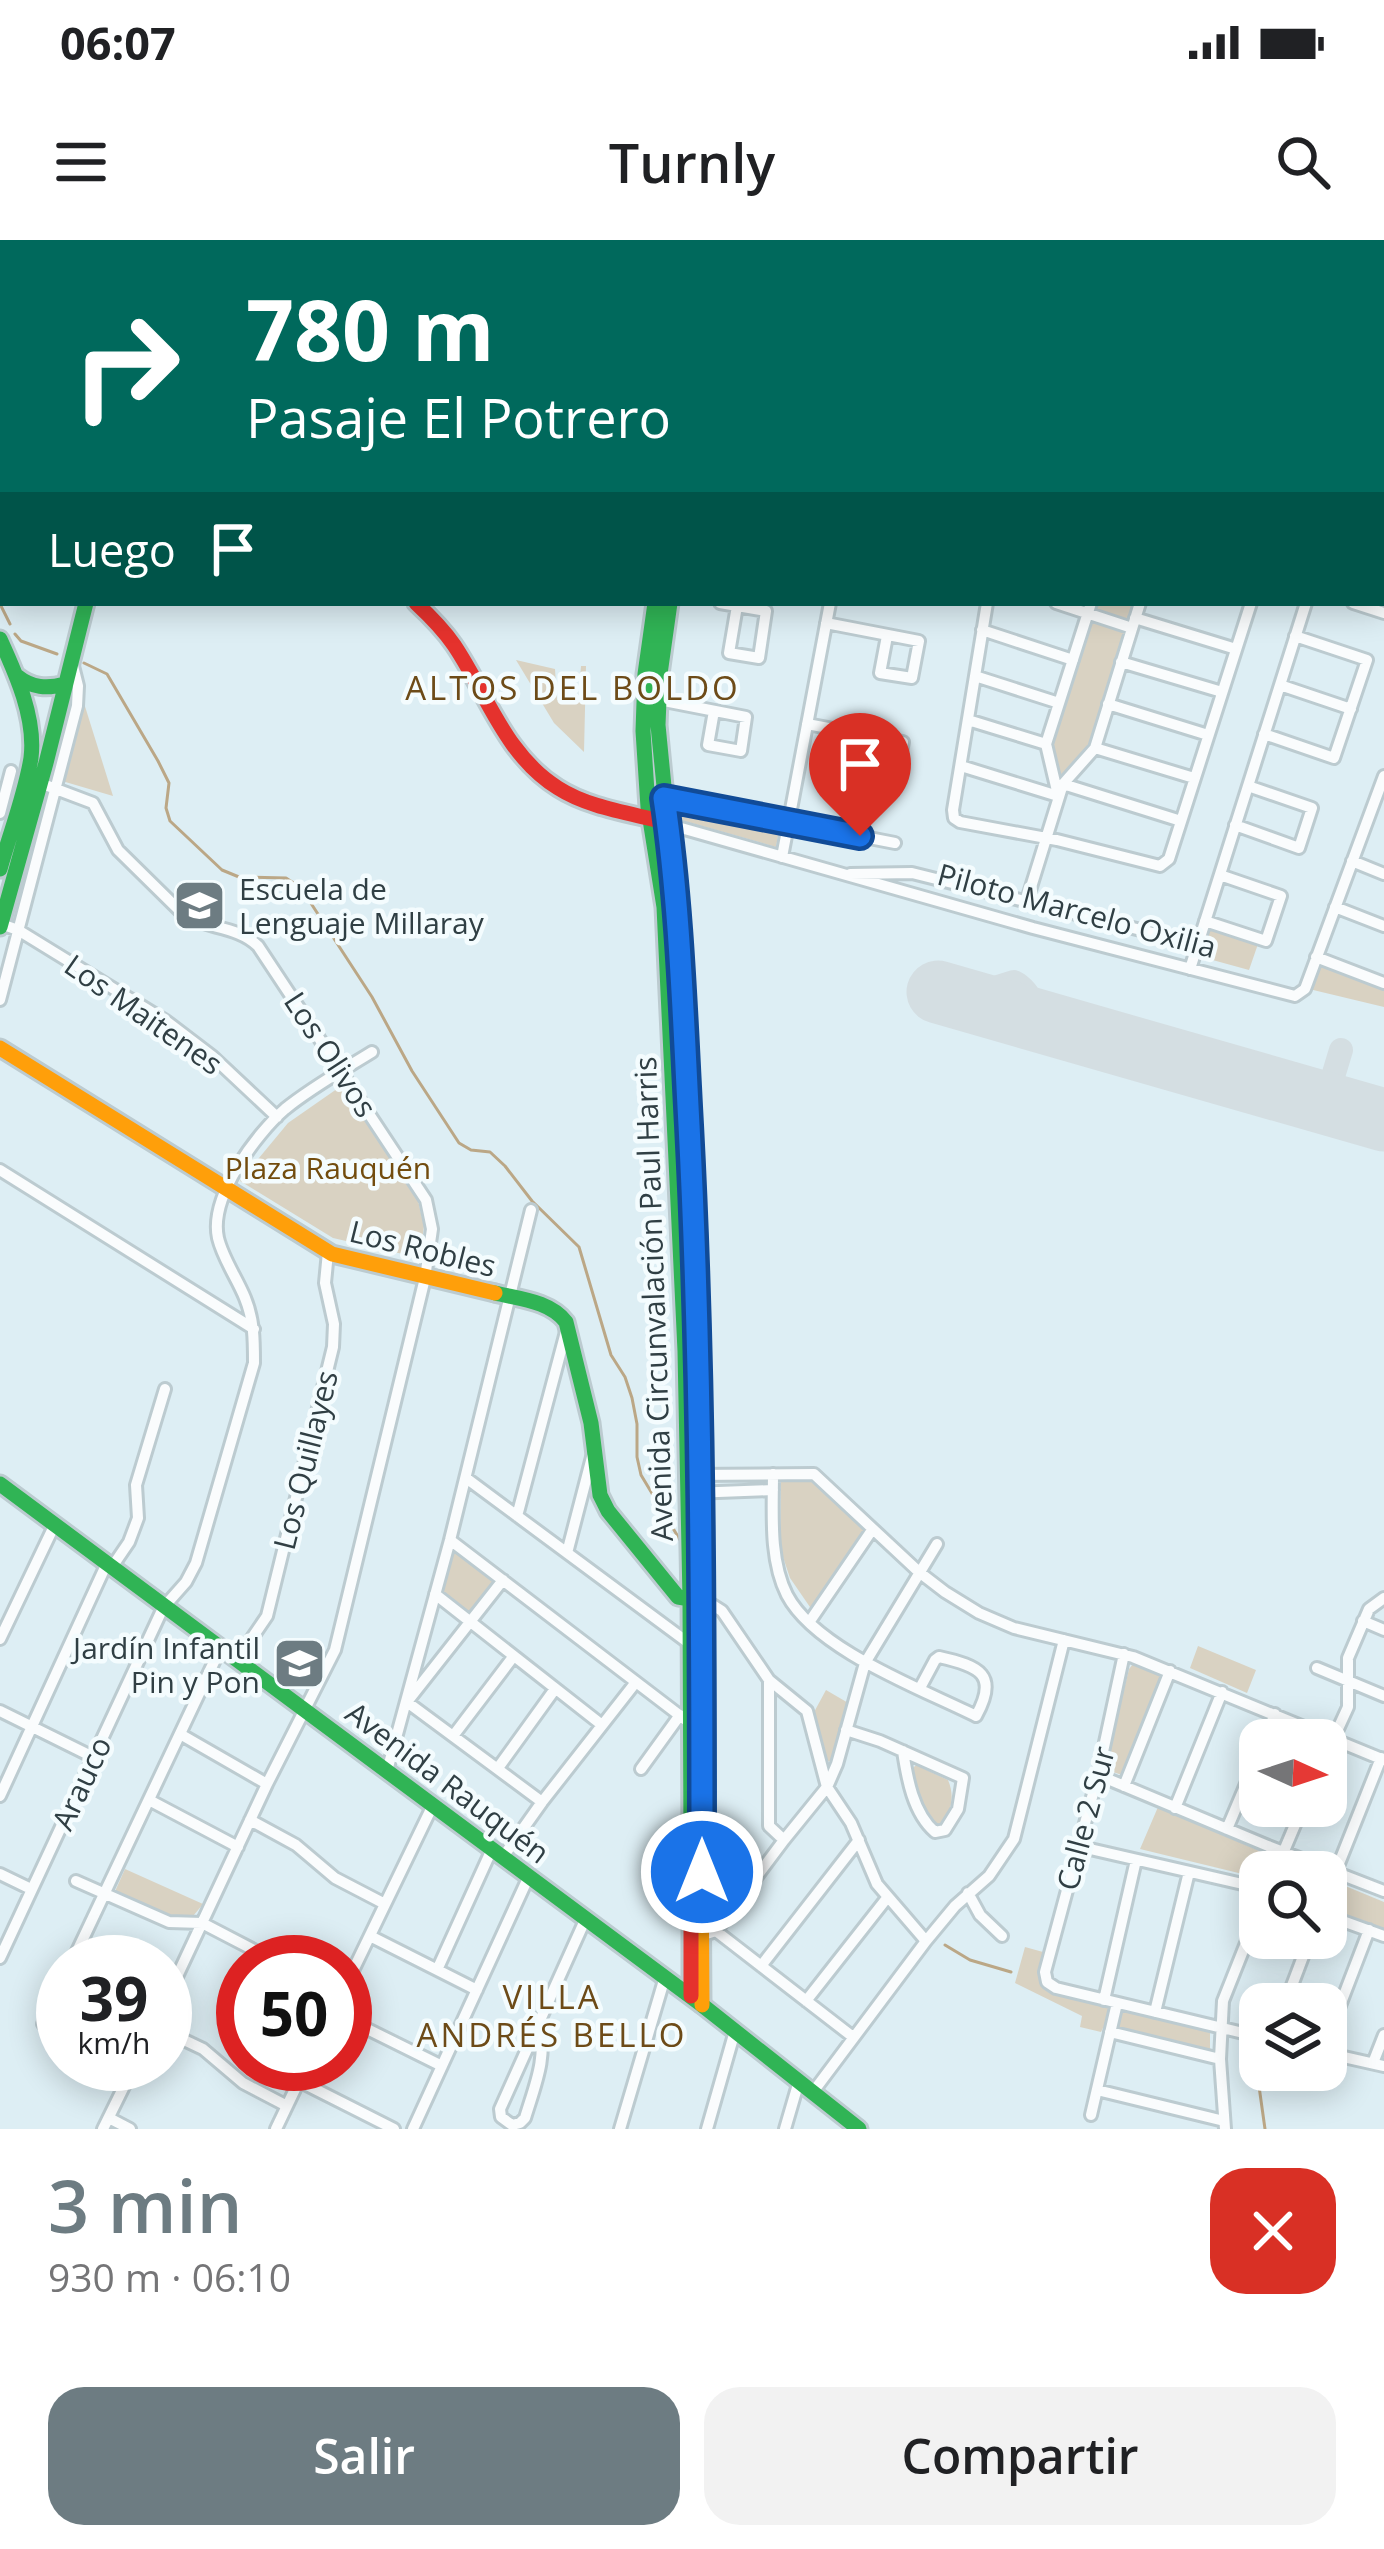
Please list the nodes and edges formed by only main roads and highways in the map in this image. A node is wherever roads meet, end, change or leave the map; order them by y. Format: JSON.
{"nodes":[{"id":1,"x":85,"y":606,"type":"edge"},
{"id":2,"x":419,"y":606,"type":"edge"},
{"id":3,"x":655,"y":606,"type":"edge"},
{"id":4,"x":669,"y":606,"type":"edge"},
{"id":5,"x":0,"y":639,"type":"edge"},
{"id":6,"x":17,"y":676,"type":"junction"},
{"id":7,"x":65,"y":684,"type":"junction"},
{"id":8,"x":26,"y":777,"type":"edge"},
{"id":9,"x":659,"y":821,"type":"junction"},
{"id":10,"x":0,"y":869,"type":"edge"},
{"id":11,"x":0,"y":925,"type":"edge"},
{"id":12,"x":0,"y":1048,"type":"edge"},
{"id":13,"x":0,"y":1484,"type":"edge"},
{"id":14,"x":696,"y":1600,"type":"junction"},
{"id":15,"x":690,"y":1722,"type":"junction"},
{"id":16,"x":697,"y":2001,"type":"junction"},
{"id":17,"x":855,"y":2128,"type":"edge"}],
"edges":[{"from":1,"to":7,"type":"main road"},
{"from":2,"to":9,"type":"main road","name":"Piloto Marcelo Oxilia"},
{"from":3,"to":9,"type":"main road","name":"Avenida Circunvalación Paul Harris"},
{"from":4,"to":9,"type":"main road","name":"Avenida Circunvalación Paul Harris"},
{"from":5,"to":6,"type":"main road"},
{"from":6,"to":7,"type":"main road"},
{"from":6,"to":8,"type":"main road"},
{"from":7,"to":8,"type":"main road"},
{"from":8,"to":10,"type":"main road"},
{"from":8,"to":11,"type":"main road"},
{"from":9,"to":14,"type":"main road","name":"Avenida Circunvalación Paul Harris"},
{"from":12,"to":14,"type":"main road","name":"Los Robles"},
{"from":13,"to":16,"type":"main road","name":"Avenida Rauquén"},
{"from":14,"to":15,"type":"main road","name":"Avenida Circunvalación Paul Harris"},
{"from":14,"to":15,"type":"main road","name":"Avenida Circunvalación Paul Harris"},
{"from":15,"to":16,"type":"main road","name":"Avenida Circunvalación Paul Harris"},
{"from":16,"to":17,"type":"main road","name":"Avenida Rauquén"}]}
